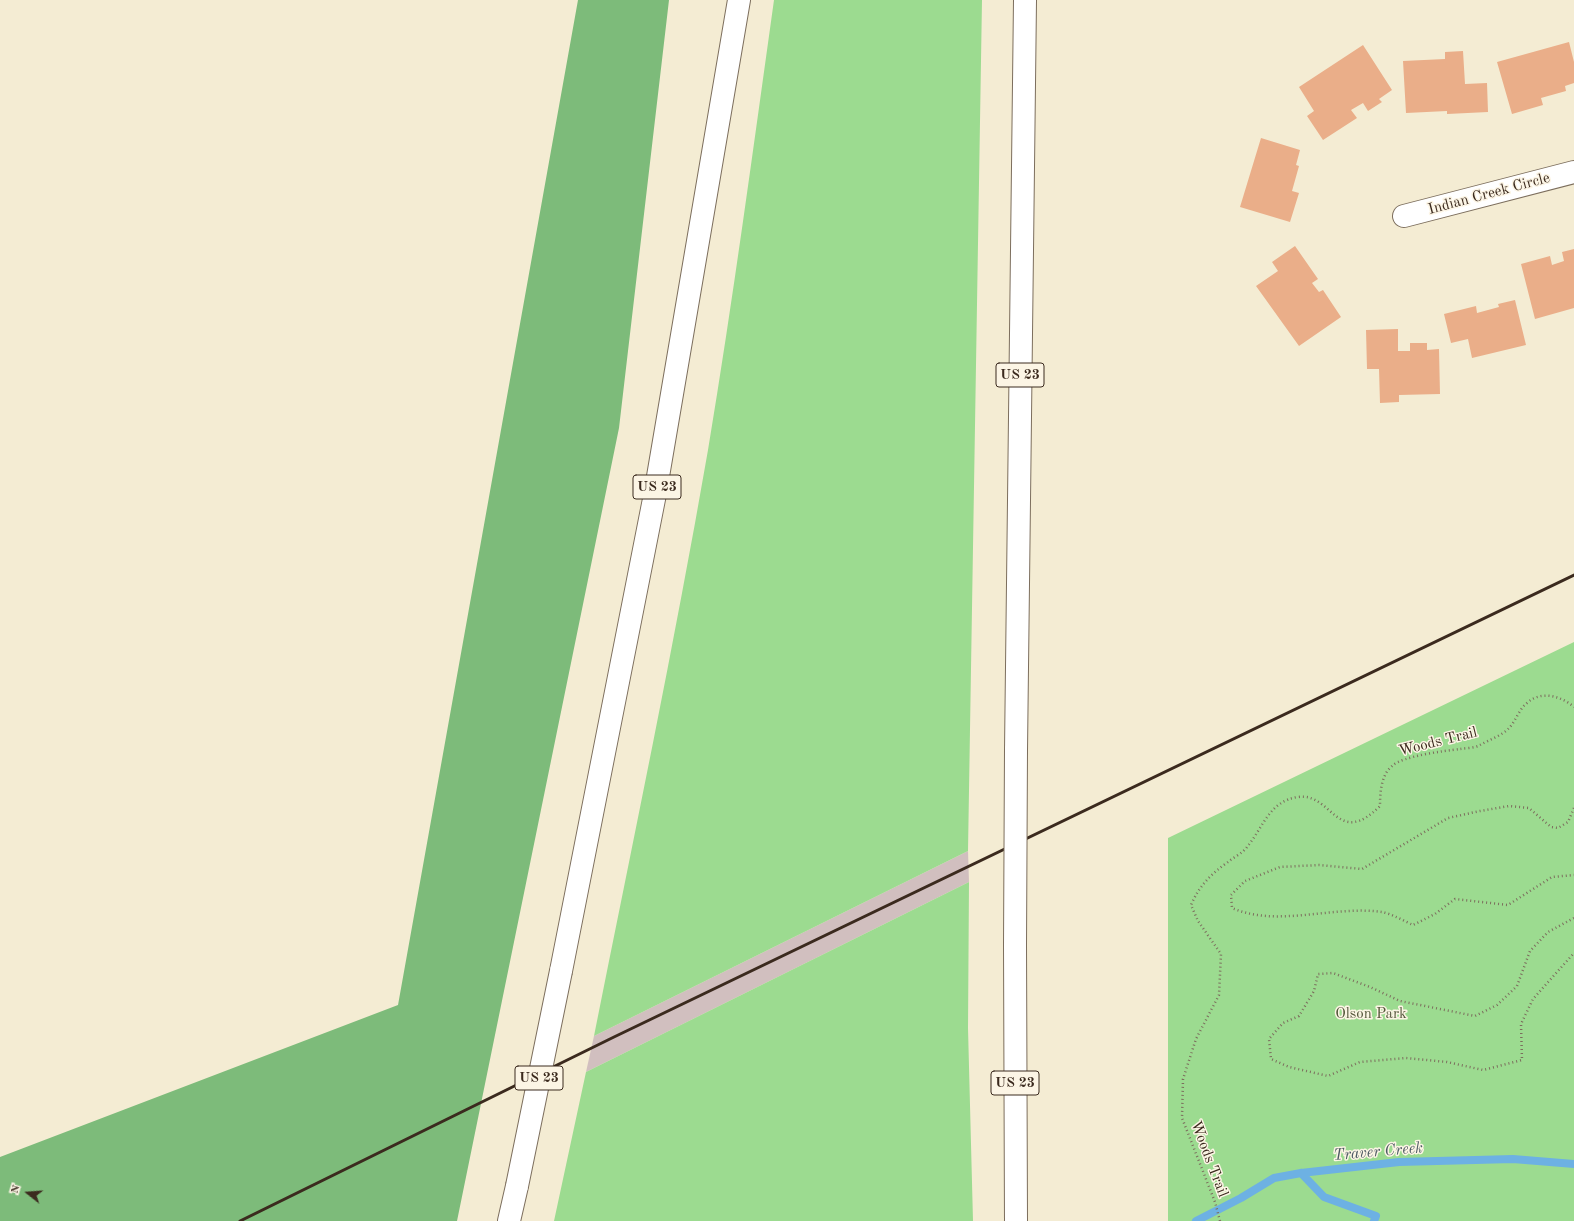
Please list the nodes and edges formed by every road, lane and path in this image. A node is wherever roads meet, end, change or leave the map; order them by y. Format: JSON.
{"nodes":[{"id":1,"x":739,"y":0,"type":"edge"},
{"id":2,"x":1024,"y":0,"type":"edge"},
{"id":3,"x":1574,"y":172,"type":"edge"},
{"id":4,"x":1404,"y":216,"type":"dead end"},
{"id":5,"x":1574,"y":707,"type":"edge"},
{"id":6,"x":1574,"y":808,"type":"edge"},
{"id":7,"x":1574,"y":875,"type":"edge"},
{"id":8,"x":1574,"y":918,"type":"edge"},
{"id":9,"x":1574,"y":953,"type":"edge"},
{"id":10,"x":509,"y":1221,"type":"edge"},
{"id":11,"x":1016,"y":1221,"type":"edge"},
{"id":12,"x":1220,"y":1221,"type":"edge"}],
"edges":[{"from":1,"to":10,"type":"main road","number":"US 23","bridge":true},
{"from":2,"to":11,"type":"main road","number":"US 23","bridge":true},
{"from":3,"to":4,"type":"main road","name":"Indian Creek Circle"},
{"from":5,"to":12,"type":"path","name":"Woods Trail"},
{"from":6,"to":7,"type":"path"},
{"from":8,"to":9,"type":"path"}]}
